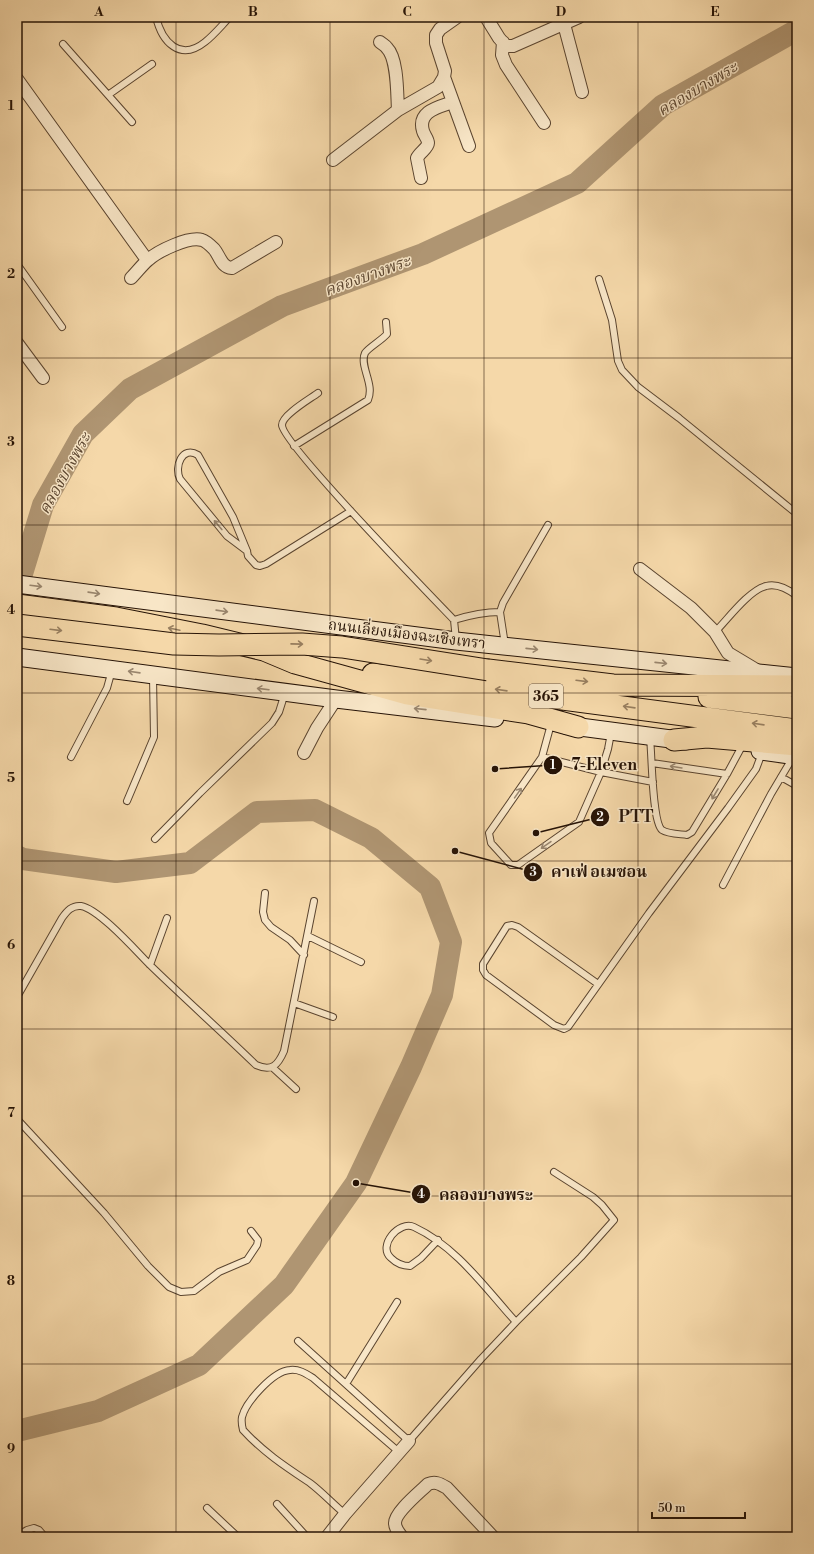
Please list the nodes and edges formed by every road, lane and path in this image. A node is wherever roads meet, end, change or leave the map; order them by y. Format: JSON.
{"nodes":[{"id":1,"x":156,"y":17,"type":"edge"},
{"id":2,"x":230,"y":17,"type":"edge"},
{"id":3,"x":457,"y":17,"type":"edge"},
{"id":4,"x":486,"y":17,"type":"edge"},
{"id":5,"x":579,"y":17,"type":"edge"},
{"id":6,"x":564,"y":24,"type":"junction"},
{"id":7,"x":380,"y":42,"type":"dead end"},
{"id":8,"x":503,"y":42,"type":"junction"},
{"id":9,"x":63,"y":44,"type":"dead end"},
{"id":10,"x":152,"y":64,"type":"dead end"},
{"id":11,"x":444,"y":78,"type":"junction"},
{"id":12,"x":17,"y":79,"type":"edge"},
{"id":13,"x":582,"y":92,"type":"dead end"},
{"id":14,"x":108,"y":95,"type":"junction"},
{"id":15,"x":453,"y":102,"type":"junction"},
{"id":16,"x":398,"y":110,"type":"junction"},
{"id":17,"x":132,"y":122,"type":"dead end"},
{"id":18,"x":544,"y":123,"type":"dead end"},
{"id":19,"x":469,"y":146,"type":"dead end"},
{"id":20,"x":333,"y":160,"type":"dead end"},
{"id":21,"x":421,"y":178,"type":"dead end"},
{"id":22,"x":276,"y":242,"type":"dead end"},
{"id":23,"x":147,"y":260,"type":"junction"},
{"id":24,"x":17,"y":264,"type":"edge"},
{"id":25,"x":131,"y":278,"type":"dead end"},
{"id":26,"x":598,"y":279,"type":"dead end"},
{"id":27,"x":386,"y":322,"type":"dead end"},
{"id":28,"x":62,"y":327,"type":"dead end"},
{"id":29,"x":17,"y":343,"type":"edge"},
{"id":30,"x":43,"y":378,"type":"dead end"},
{"id":31,"x":318,"y":393,"type":"dead end"},
{"id":32,"x":294,"y":446,"type":"junction"},
{"id":33,"x":351,"y":511,"type":"junction"},
{"id":34,"x":797,"y":514,"type":"edge"},
{"id":35,"x":548,"y":525,"type":"dead end"},
{"id":36,"x":247,"y":551,"type":"junction"},
{"id":37,"x":640,"y":569,"type":"dead end"},
{"id":38,"x":17,"y":584,"type":"edge"},
{"id":39,"x":797,"y":596,"type":"edge"},
{"id":40,"x":17,"y":605,"type":"edge"},
{"id":41,"x":500,"y":612,"type":"junction"},
{"id":42,"x":454,"y":620,"type":"junction"},
{"id":43,"x":17,"y":626,"type":"edge"},
{"id":44,"x":715,"y":632,"type":"junction"},
{"id":45,"x":456,"y":641,"type":"junction"},
{"id":46,"x":505,"y":646,"type":"junction"},
{"id":47,"x":17,"y":657,"type":"edge"},
{"id":48,"x":295,"y":663,"type":"junction"},
{"id":49,"x":112,"y":669,"type":"junction"},
{"id":50,"x":763,"y":674,"type":"junction"},
{"id":51,"x":153,"y":675,"type":"junction"},
{"id":52,"x":795,"y":677,"type":"edge"},
{"id":53,"x":613,"y":685,"type":"junction"},
{"id":54,"x":285,"y":692,"type":"junction"},
{"id":55,"x":336,"y":699,"type":"junction"},
{"id":56,"x":797,"y":708,"type":"edge"},
{"id":57,"x":551,"y":724,"type":"junction"},
{"id":58,"x":578,"y":727,"type":"junction"},
{"id":59,"x":797,"y":730,"type":"edge"},
{"id":60,"x":612,"y":731,"type":"junction"},
{"id":61,"x":650,"y":737,"type":"junction"},
{"id":62,"x":674,"y":740,"type":"junction"},
{"id":63,"x":741,"y":748,"type":"junction"},
{"id":64,"x":763,"y":751,"type":"junction"},
{"id":65,"x":796,"y":752,"type":"edge"},
{"id":66,"x":304,"y":753,"type":"dead end"},
{"id":67,"x":71,"y":757,"type":"dead end"},
{"id":68,"x":542,"y":757,"type":"junction"},
{"id":69,"x":652,"y":763,"type":"junction"},
{"id":70,"x":601,"y":772,"type":"junction"},
{"id":71,"x":727,"y":774,"type":"junction"},
{"id":72,"x":781,"y":777,"type":"junction"},
{"id":73,"x":653,"y":782,"type":"junction"},
{"id":74,"x":797,"y":786,"type":"edge"},
{"id":75,"x":127,"y":801,"type":"dead end"},
{"id":76,"x":155,"y":839,"type":"dead end"},
{"id":77,"x":723,"y":885,"type":"dead end"},
{"id":78,"x":265,"y":893,"type":"dead end"},
{"id":79,"x":314,"y":901,"type":"dead end"},
{"id":80,"x":167,"y":918,"type":"dead end"},
{"id":81,"x":308,"y":936,"type":"junction"},
{"id":82,"x":304,"y":954,"type":"junction"},
{"id":83,"x":361,"y":962,"type":"dead end"},
{"id":84,"x":150,"y":964,"type":"junction"},
{"id":85,"x":17,"y":984,"type":"edge"},
{"id":86,"x":598,"y":984,"type":"junction"},
{"id":87,"x":18,"y":994,"type":"edge"},
{"id":88,"x":294,"y":1003,"type":"junction"},
{"id":89,"x":333,"y":1017,"type":"dead end"},
{"id":90,"x":272,"y":1068,"type":"junction"},
{"id":91,"x":296,"y":1089,"type":"dead end"},
{"id":92,"x":17,"y":1119,"type":"edge"},
{"id":93,"x":554,"y":1172,"type":"dead end"},
{"id":94,"x":251,"y":1231,"type":"dead end"},
{"id":95,"x":438,"y":1240,"type":"junction"},
{"id":96,"x":397,"y":1302,"type":"dead end"},
{"id":97,"x":516,"y":1322,"type":"junction"},
{"id":98,"x":298,"y":1341,"type":"dead end"},
{"id":99,"x":346,"y":1384,"type":"junction"},
{"id":100,"x":410,"y":1440,"type":"junction"},
{"id":101,"x":399,"y":1452,"type":"junction"},
{"id":102,"x":278,"y":1504,"type":"dead end"},
{"id":103,"x":207,"y":1508,"type":"dead end"},
{"id":104,"x":345,"y":1514,"type":"junction"},
{"id":105,"x":17,"y":1536,"type":"edge"},
{"id":106,"x":45,"y":1537,"type":"edge"},
{"id":107,"x":238,"y":1537,"type":"edge"},
{"id":108,"x":307,"y":1537,"type":"edge"},
{"id":109,"x":327,"y":1537,"type":"edge"},
{"id":110,"x":402,"y":1537,"type":"edge"},
{"id":111,"x":493,"y":1537,"type":"edge"}],
"edges":[{"from":1,"to":2,"type":"lane"},
{"from":3,"to":11,"type":"street"},
{"from":4,"to":8,"type":"street"},
{"from":5,"to":6,"type":"street"},
{"from":6,"to":8,"type":"street"},
{"from":6,"to":13,"type":"street"},
{"from":7,"to":16,"type":"street"},
{"from":8,"to":18,"type":"street"},
{"from":9,"to":14,"type":"lane"},
{"from":10,"to":14,"type":"lane"},
{"from":11,"to":15,"type":"street"},
{"from":11,"to":16,"type":"street"},
{"from":12,"to":23,"type":"street"},
{"from":14,"to":17,"type":"lane"},
{"from":15,"to":19,"type":"street"},
{"from":15,"to":21,"type":"street"},
{"from":16,"to":20,"type":"street"},
{"from":22,"to":23,"type":"street"},
{"from":23,"to":25,"type":"street"},
{"from":24,"to":28,"type":"lane"},
{"from":26,"to":34,"type":"lane"},
{"from":27,"to":32,"type":"lane"},
{"from":29,"to":30,"type":"street"},
{"from":31,"to":32,"type":"lane"},
{"from":32,"to":33,"type":"lane"},
{"from":33,"to":36,"type":"lane"},
{"from":33,"to":42,"type":"lane"},
{"from":35,"to":41,"type":"lane"},
{"from":36,"to":36,"type":"lane","one_way":true},
{"from":37,"to":44,"type":"street"},
{"from":38,"to":45,"type":"main road","name":"ถนนเลี่ยงเมืองฉะเชิงเทรา","one_way":true},
{"from":39,"to":44,"type":"lane"},
{"from":48,"to":40,"type":"highway","one_way":true},
{"from":41,"to":42,"type":"lane"},
{"from":41,"to":46,"type":"lane"},
{"from":42,"to":45,"type":"lane"},
{"from":43,"to":53,"type":"highway","one_way":true,"bridge":true},
{"from":44,"to":50,"type":"street"},
{"from":45,"to":46,"type":"main road","name":"ถนนเลี่ยงเมืองฉะเชิงเทรา"},
{"from":46,"to":50,"type":"main road","name":"ถนนเลี่ยงเมืองฉะเชิงเทรา","one_way":true},
{"from":47,"to":49,"type":"main road","number":"365"},
{"from":48,"to":58,"type":"highway"},
{"from":59,"to":48,"type":"highway","number":"365","one_way":true},
{"from":51,"to":49,"type":"main road","number":"365","one_way":true},
{"from":49,"to":67,"type":"lane"},
{"from":50,"to":52,"type":"main road","name":"ถนนเลี่ยงเมืองฉะเชิงเทรา"},
{"from":54,"to":51,"type":"main road","number":"365","one_way":true},
{"from":51,"to":75,"type":"lane"},
{"from":52,"to":53,"type":"highway"},
{"from":53,"to":56,"type":"highway"},
{"from":54,"to":55,"type":"main road","number":"365"},
{"from":54,"to":76,"type":"lane"},
{"from":57,"to":55,"type":"main road","number":"365","one_way":true},
{"from":55,"to":66,"type":"street"},
{"from":57,"to":58,"type":"main road","number":"365"},
{"from":57,"to":68,"type":"lane"},
{"from":58,"to":60,"type":"main road","number":"365"},
{"from":60,"to":61,"type":"main road","number":"365"},
{"from":60,"to":70,"type":"lane"},
{"from":61,"to":62,"type":"main road","number":"365"},
{"from":61,"to":69,"type":"lane"},
{"from":62,"to":63,"type":"main road","number":"365"},
{"from":62,"to":65,"type":"highway"},
{"from":63,"to":64,"type":"main road","number":"365"},
{"from":63,"to":71,"type":"lane"},
{"from":64,"to":65,"type":"main road","number":"365"},
{"from":64,"to":86,"type":"lane"},
{"from":65,"to":72,"type":"lane"},
{"from":68,"to":70,"type":"lane"},
{"from":70,"to":68,"type":"lane","one_way":true},
{"from":71,"to":69,"type":"lane","one_way":true},
{"from":69,"to":73,"type":"lane"},
{"from":70,"to":73,"type":"lane"},
{"from":71,"to":73,"type":"lane","one_way":true},
{"from":72,"to":74,"type":"lane"},
{"from":72,"to":77,"type":"lane"},
{"from":78,"to":82,"type":"lane"},
{"from":79,"to":81,"type":"lane"},
{"from":80,"to":84,"type":"lane"},
{"from":81,"to":82,"type":"lane"},
{"from":81,"to":83,"type":"lane"},
{"from":82,"to":88,"type":"lane"},
{"from":84,"to":87,"type":"lane"},
{"from":84,"to":90,"type":"lane"},
{"from":85,"to":87,"type":"lane"},
{"from":86,"to":86,"type":"lane"},
{"from":88,"to":89,"type":"lane"},
{"from":88,"to":90,"type":"lane"},
{"from":90,"to":91,"type":"lane"},
{"from":92,"to":94,"type":"lane"},
{"from":93,"to":97,"type":"lane"},
{"from":95,"to":95,"type":"lane"},
{"from":95,"to":97,"type":"lane"},
{"from":96,"to":99,"type":"lane"},
{"from":97,"to":100,"type":"lane"},
{"from":98,"to":99,"type":"lane"},
{"from":99,"to":100,"type":"lane"},
{"from":100,"to":101,"type":"street"},
{"from":101,"to":104,"type":"street"},
{"from":101,"to":104,"type":"lane"},
{"from":102,"to":108,"type":"lane"},
{"from":103,"to":107,"type":"lane"},
{"from":104,"to":109,"type":"street"},
{"from":105,"to":106,"type":"lane"},
{"from":110,"to":111,"type":"street"}]}
